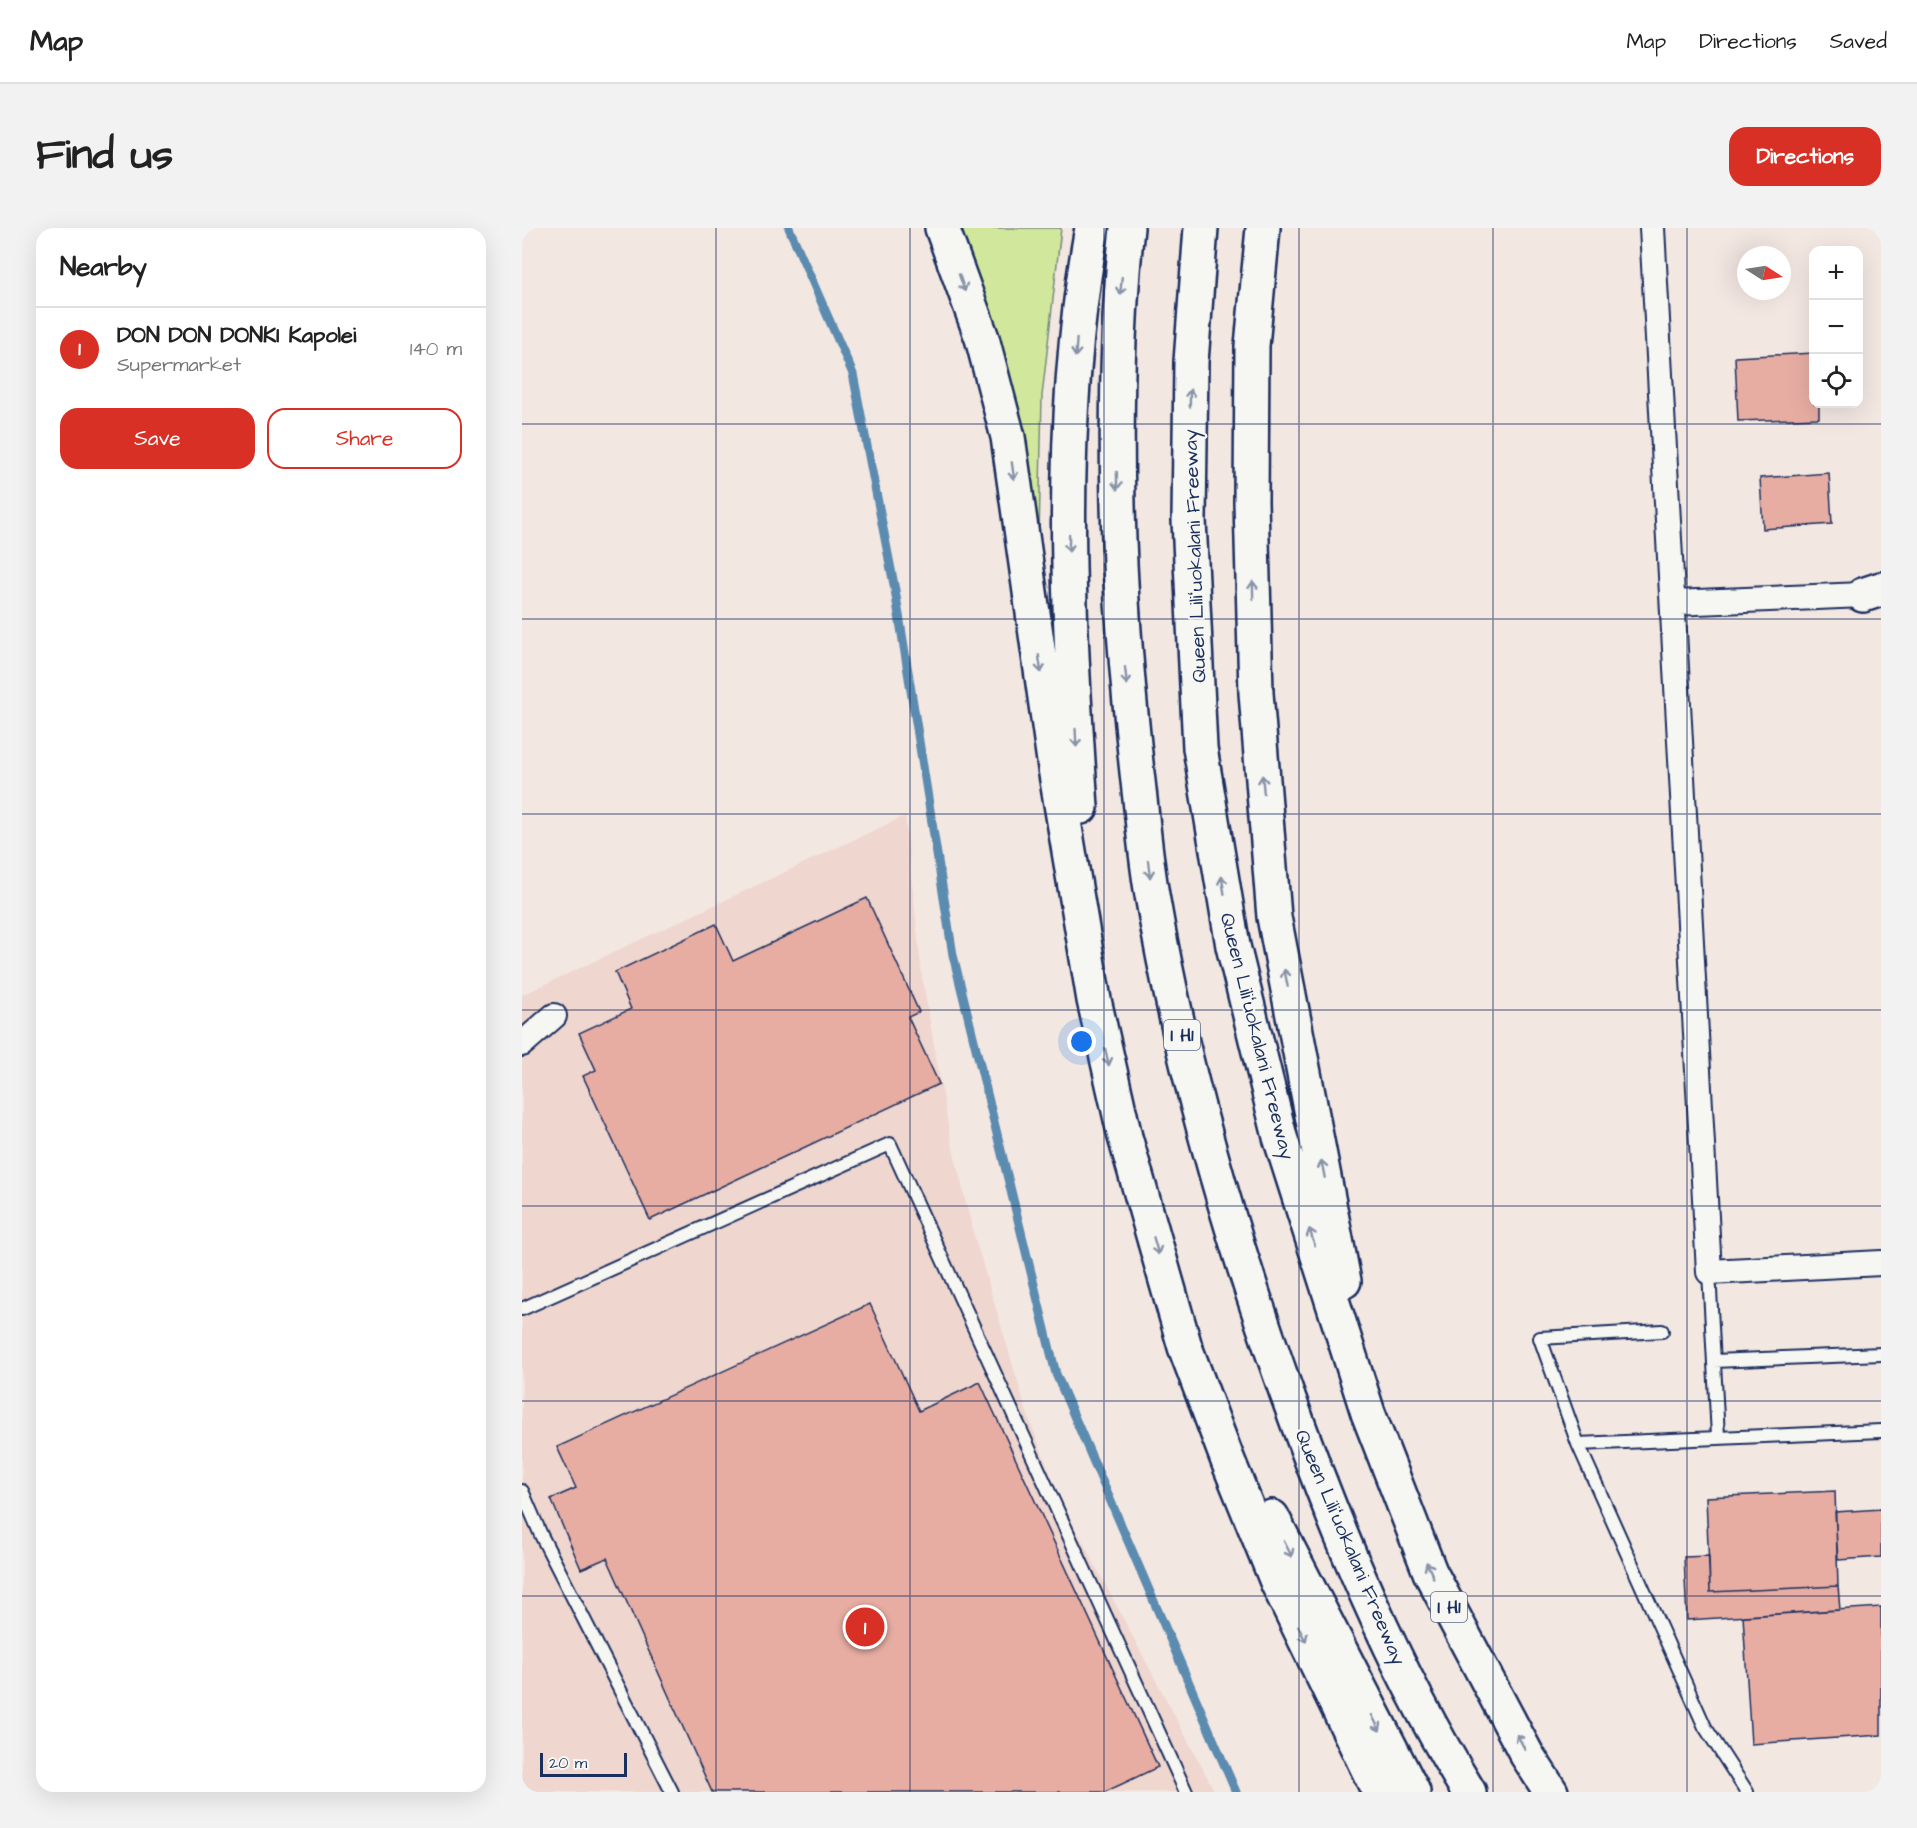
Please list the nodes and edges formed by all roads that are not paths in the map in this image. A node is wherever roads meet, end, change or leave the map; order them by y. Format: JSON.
{"nodes":[{"id":1,"x":942,"y":228,"type":"edge"},
{"id":2,"x":1092,"y":228,"type":"edge"},
{"id":3,"x":1127,"y":228,"type":"edge"},
{"id":4,"x":1201,"y":228,"type":"edge"},
{"id":5,"x":1263,"y":228,"type":"edge"},
{"id":6,"x":1652,"y":228,"type":"edge"},
{"id":7,"x":1875,"y":594,"type":"edge"},
{"id":8,"x":1673,"y":603,"type":"junction"},
{"id":9,"x":1094,"y":1000,"type":"junction"},
{"id":10,"x":554,"y":1016,"type":"dead end"},
{"id":11,"x":522,"y":1044,"type":"edge"},
{"id":12,"x":1881,"y":1263,"type":"edge"},
{"id":13,"x":1709,"y":1272,"type":"junction"},
{"id":14,"x":522,"y":1309,"type":"edge"},
{"id":15,"x":1662,"y":1331,"type":"dead end"},
{"id":16,"x":1185,"y":1347,"type":"junction"},
{"id":17,"x":1881,"y":1354,"type":"edge"},
{"id":18,"x":1714,"y":1361,"type":"junction"},
{"id":19,"x":1368,"y":1413,"type":"junction"},
{"id":20,"x":1881,"y":1431,"type":"edge"},
{"id":21,"x":1718,"y":1436,"type":"junction"},
{"id":22,"x":1578,"y":1444,"type":"junction"},
{"id":23,"x":522,"y":1491,"type":"edge"},
{"id":24,"x":672,"y":1792,"type":"edge"},
{"id":25,"x":1186,"y":1792,"type":"edge"},
{"id":26,"x":1379,"y":1792,"type":"edge"},
{"id":27,"x":1413,"y":1792,"type":"edge"},
{"id":28,"x":1469,"y":1792,"type":"edge"},
{"id":29,"x":1551,"y":1792,"type":"edge"},
{"id":30,"x":1747,"y":1792,"type":"edge"}],
"edges":[{"from":1,"to":9,"type":"highway","one_way":true},
{"from":2,"to":9,"type":"highway","one_way":true},
{"from":3,"to":28,"type":"highway","name":"Queen Liliʻuokalani Freeway","number":"I H1","one_way":true},
{"from":19,"to":4,"type":"highway","name":"Queen Liliʻuokalani Freeway","number":"I H1","one_way":true},
{"from":19,"to":5,"type":"highway","one_way":true},
{"from":6,"to":8,"type":"street"},
{"from":7,"to":8,"type":"street"},
{"from":8,"to":13,"type":"street"},
{"from":9,"to":16,"type":"highway","one_way":true},
{"from":10,"to":11,"type":"street"},
{"from":12,"to":13,"type":"street"},
{"from":13,"to":18,"type":"lane"},
{"from":14,"to":25,"type":"lane"},
{"from":15,"to":22,"type":"lane"},
{"from":16,"to":26,"type":"highway","one_way":true},
{"from":16,"to":27,"type":"highway","one_way":true},
{"from":17,"to":18,"type":"lane"},
{"from":18,"to":21,"type":"lane"},
{"from":29,"to":19,"type":"highway","name":"Queen Liliʻuokalani Freeway","number":"I H1","one_way":true},
{"from":20,"to":21,"type":"lane"},
{"from":21,"to":22,"type":"lane"},
{"from":22,"to":30,"type":"lane"},
{"from":23,"to":24,"type":"lane"}]}
